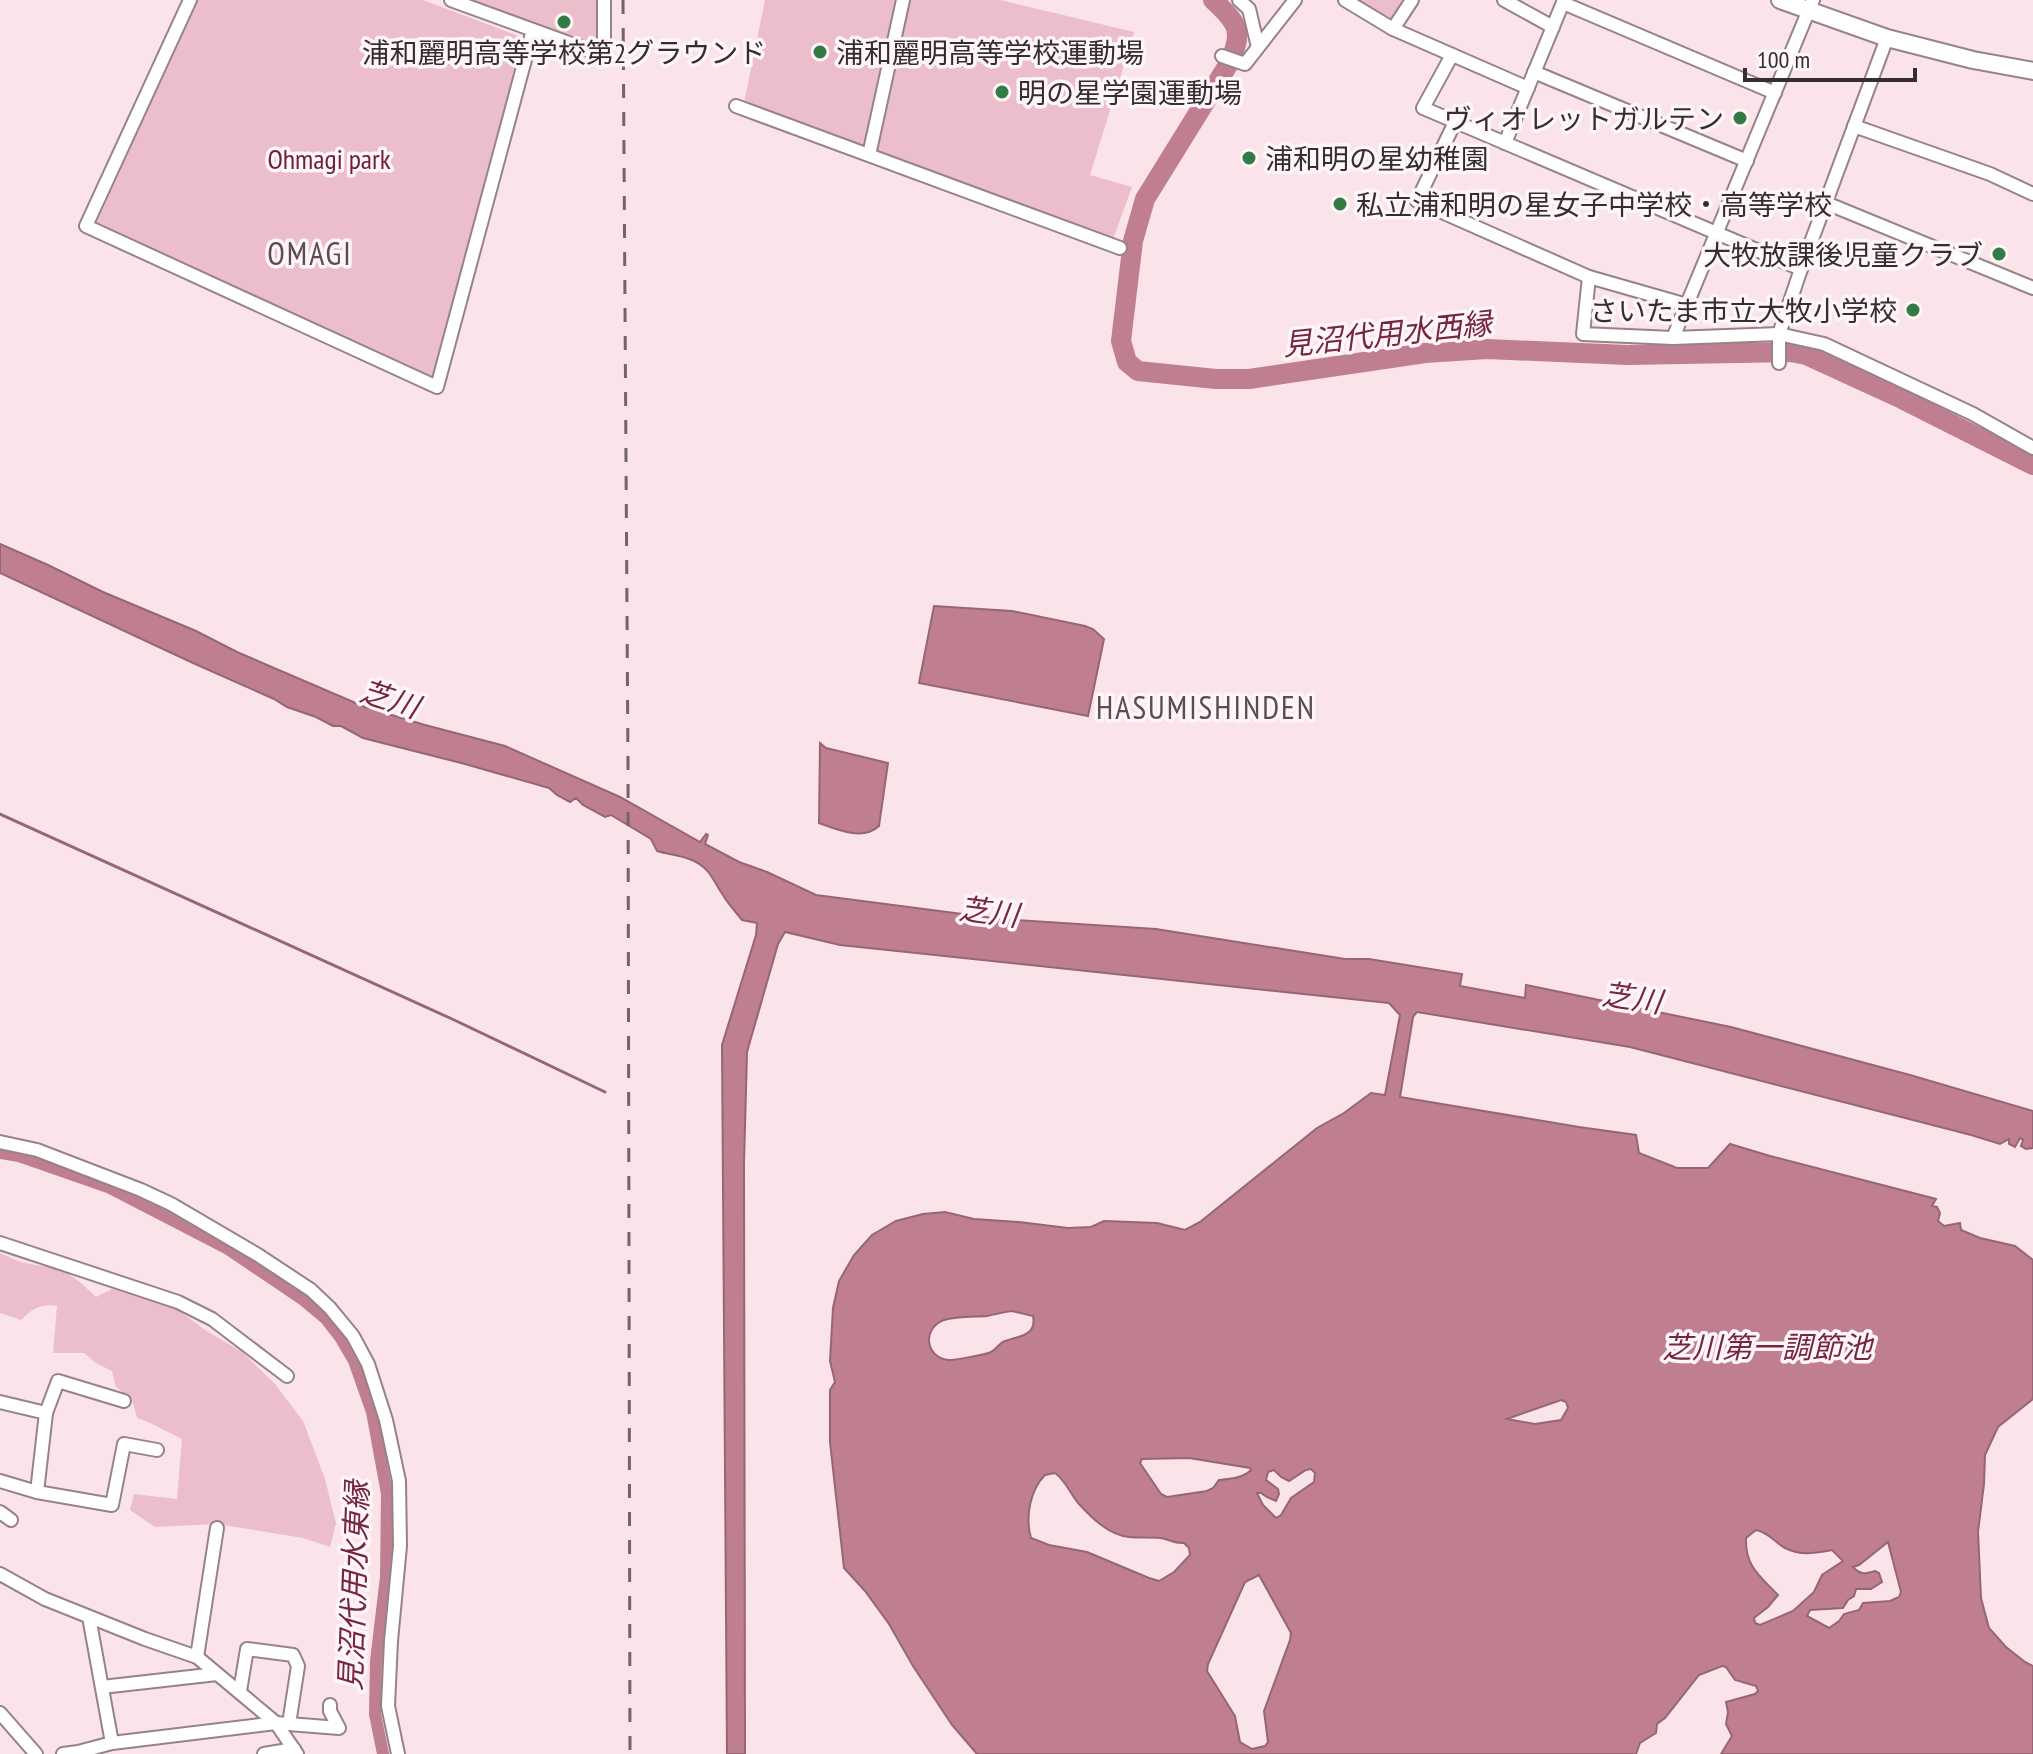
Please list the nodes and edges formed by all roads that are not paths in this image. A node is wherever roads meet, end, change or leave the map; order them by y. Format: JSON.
{"nodes":[{"id":1,"x":190,"y":0,"type":"edge"},
{"id":2,"x":451,"y":0,"type":"edge"},
{"id":3,"x":604,"y":0,"type":"edge"},
{"id":4,"x":903,"y":0,"type":"edge"},
{"id":5,"x":1239,"y":0,"type":"edge"},
{"id":6,"x":1295,"y":0,"type":"edge"},
{"id":7,"x":1345,"y":0,"type":"edge"},
{"id":8,"x":1412,"y":0,"type":"edge"},
{"id":9,"x":1504,"y":0,"type":"edge"},
{"id":10,"x":1780,"y":0,"type":"edge"},
{"id":11,"x":1563,"y":2,"type":"edge"},
{"id":12,"x":1811,"y":5,"type":"edge"},
{"id":13,"x":1553,"y":27,"type":"junction"},
{"id":14,"x":1393,"y":29,"type":"junction"},
{"id":15,"x":533,"y":30,"type":"junction"},
{"id":16,"x":1887,"y":38,"type":"junction"},
{"id":17,"x":1258,"y":47,"type":"junction"},
{"id":18,"x":1452,"y":55,"type":"junction"},
{"id":19,"x":1222,"y":56,"type":"dead end"},
{"id":20,"x":2033,"y":71,"type":"edge"},
{"id":21,"x":1534,"y":72,"type":"junction"},
{"id":22,"x":1528,"y":88,"type":"junction"},
{"id":23,"x":1775,"y":93,"type":"junction"},
{"id":24,"x":736,"y":106,"type":"dead end"},
{"id":25,"x":1455,"y":122,"type":"junction"},
{"id":26,"x":1854,"y":126,"type":"junction"},
{"id":27,"x":1505,"y":143,"type":"junction"},
{"id":28,"x":869,"y":155,"type":"junction"},
{"id":29,"x":1747,"y":161,"type":"junction"},
{"id":30,"x":2033,"y":194,"type":"edge"},
{"id":31,"x":1826,"y":203,"type":"junction"},
{"id":32,"x":1718,"y":232,"type":"junction"},
{"id":33,"x":1120,"y":248,"type":"dead end"},
{"id":34,"x":1801,"y":269,"type":"junction"},
{"id":35,"x":1589,"y":277,"type":"junction"},
{"id":36,"x":2033,"y":288,"type":"edge"},
{"id":37,"x":1687,"y":305,"type":"junction"},
{"id":38,"x":1673,"y":338,"type":"junction"},
{"id":39,"x":1779,"y":340,"type":"junction"},
{"id":40,"x":1779,"y":363,"type":"dead end"},
{"id":41,"x":2033,"y":448,"type":"edge"},
{"id":42,"x":0,"y":1142,"type":"edge"},
{"id":43,"x":0,"y":1243,"type":"edge"},
{"id":44,"x":287,"y":1376,"type":"dead end"},
{"id":45,"x":124,"y":1401,"type":"dead end"},
{"id":46,"x":0,"y":1402,"type":"edge"},
{"id":47,"x":46,"y":1413,"type":"junction"},
{"id":48,"x":157,"y":1450,"type":"dead end"},
{"id":49,"x":0,"y":1481,"type":"edge"},
{"id":50,"x":37,"y":1492,"type":"junction"},
{"id":51,"x":217,"y":1528,"type":"dead end"},
{"id":52,"x":0,"y":1574,"type":"edge"},
{"id":53,"x":89,"y":1617,"type":"junction"},
{"id":54,"x":197,"y":1657,"type":"junction"},
{"id":55,"x":217,"y":1674,"type":"junction"},
{"id":56,"x":102,"y":1687,"type":"junction"},
{"id":57,"x":240,"y":1691,"type":"junction"},
{"id":58,"x":330,"y":1705,"type":"dead end"},
{"id":59,"x":0,"y":1713,"type":"edge"},
{"id":60,"x":282,"y":1723,"type":"junction"},
{"id":61,"x":112,"y":1743,"type":"junction"},
{"id":62,"x":296,"y":1752,"type":"edge"},
{"id":63,"x":36,"y":1754,"type":"edge"},
{"id":64,"x":63,"y":1754,"type":"edge"},
{"id":65,"x":264,"y":1754,"type":"edge"},
{"id":66,"x":398,"y":1754,"type":"edge"}],
"edges":[{"from":1,"to":15,"type":"street"},
{"from":2,"to":15,"type":"street"},
{"from":3,"to":15,"type":"street"},
{"from":4,"to":28,"type":"street"},
{"from":5,"to":17,"type":"street"},
{"from":6,"to":17,"type":"street"},
{"from":7,"to":14,"type":"street"},
{"from":8,"to":14,"type":"street"},
{"from":9,"to":13,"type":"street"},
{"from":10,"to":12,"type":"street"},
{"from":11,"to":13,"type":"street"},
{"from":11,"to":23,"type":"street"},
{"from":12,"to":16,"type":"street"},
{"from":12,"to":23,"type":"street"},
{"from":13,"to":21,"type":"street"},
{"from":14,"to":18,"type":"street"},
{"from":16,"to":20,"type":"street"},
{"from":16,"to":26,"type":"street"},
{"from":17,"to":19,"type":"street"},
{"from":18,"to":22,"type":"street"},
{"from":18,"to":25,"type":"street"},
{"from":21,"to":22,"type":"street"},
{"from":21,"to":29,"type":"street"},
{"from":22,"to":27,"type":"street"},
{"from":23,"to":29,"type":"street"},
{"from":24,"to":28,"type":"street"},
{"from":25,"to":27,"type":"street"},
{"from":25,"to":35,"type":"street"},
{"from":26,"to":30,"type":"street"},
{"from":26,"to":31,"type":"street"},
{"from":27,"to":32,"type":"street"},
{"from":28,"to":33,"type":"street"},
{"from":29,"to":32,"type":"street"},
{"from":31,"to":34,"type":"street"},
{"from":31,"to":36,"type":"street"},
{"from":32,"to":34,"type":"street"},
{"from":32,"to":37,"type":"street"},
{"from":34,"to":39,"type":"street"},
{"from":35,"to":37,"type":"street"},
{"from":35,"to":38,"type":"street"},
{"from":37,"to":38,"type":"street"},
{"from":38,"to":39,"type":"street"},
{"from":39,"to":40,"type":"street"},
{"from":39,"to":41,"type":"street"},
{"from":42,"to":66,"type":"street"},
{"from":43,"to":44,"type":"street"},
{"from":45,"to":47,"type":"street"},
{"from":46,"to":47,"type":"street"},
{"from":47,"to":50,"type":"street"},
{"from":48,"to":50,"type":"street"},
{"from":49,"to":50,"type":"street"},
{"from":51,"to":54,"type":"street"},
{"from":52,"to":53,"type":"street"},
{"from":53,"to":54,"type":"street"},
{"from":53,"to":56,"type":"street"},
{"from":54,"to":55,"type":"street"},
{"from":55,"to":56,"type":"street"},
{"from":55,"to":57,"type":"street"},
{"from":56,"to":61,"type":"street"},
{"from":57,"to":60,"type":"street"},
{"from":57,"to":60,"type":"street"},
{"from":58,"to":60,"type":"street"},
{"from":59,"to":63,"type":"street"},
{"from":60,"to":61,"type":"street"},
{"from":60,"to":62,"type":"street"},
{"from":61,"to":64,"type":"street"},
{"from":62,"to":65,"type":"street"}]}
